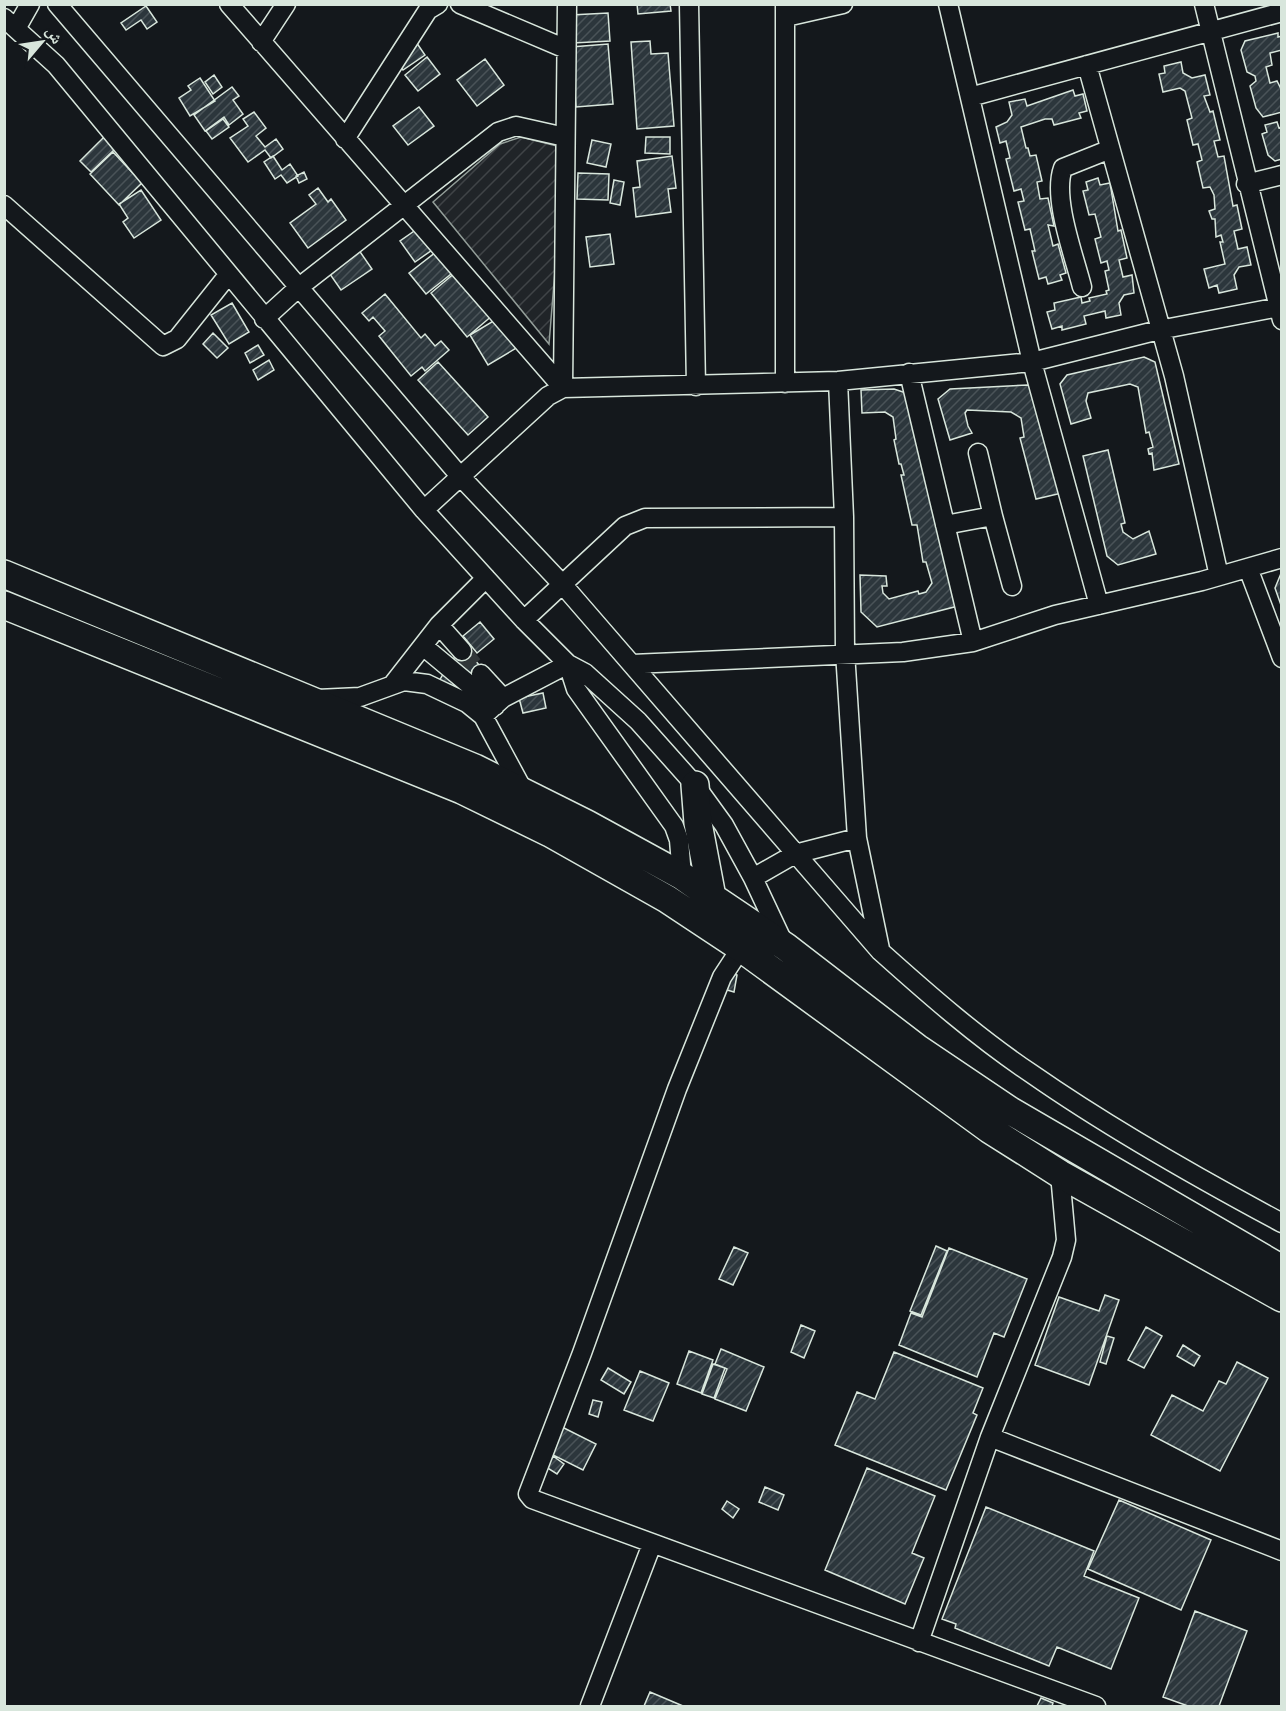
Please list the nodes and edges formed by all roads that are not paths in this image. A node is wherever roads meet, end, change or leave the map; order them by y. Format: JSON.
{"nodes":[{"id":1,"x":30,"y":4,"type":"edge"},
{"id":2,"x":57,"y":4,"type":"edge"},
{"id":3,"x":229,"y":4,"type":"edge"},
{"id":4,"x":286,"y":4,"type":"edge"},
{"id":5,"x":438,"y":4,"type":"edge"},
{"id":6,"x":460,"y":4,"type":"edge"},
{"id":7,"x":567,"y":4,"type":"edge"},
{"id":8,"x":689,"y":4,"type":"edge"},
{"id":9,"x":843,"y":4,"type":"edge"},
{"id":10,"x":948,"y":4,"type":"edge"},
{"id":11,"x":1204,"y":4,"type":"edge"},
{"id":12,"x":786,"y":11,"type":"edge"},
{"id":13,"x":1281,"y":12,"type":"edge"},
{"id":14,"x":11,"y":23,"type":"edge"},
{"id":15,"x":1210,"y":31,"type":"junction"},
{"id":16,"x":261,"y":42,"type":"junction"},
{"id":17,"x":566,"y":49,"type":"junction"},
{"id":18,"x":1087,"y":65,"type":"junction"},
{"id":19,"x":970,"y":97,"type":"junction"},
{"id":20,"x":565,"y":137,"type":"junction"},
{"id":21,"x":345,"y":138,"type":"junction"},
{"id":22,"x":1108,"y":150,"type":"junction"},
{"id":23,"x":1281,"y":175,"type":"edge"},
{"id":24,"x":1246,"y":184,"type":"junction"},
{"id":25,"x":4,"y":205,"type":"edge"},
{"id":26,"x":405,"y":207,"type":"junction"},
{"id":27,"x":228,"y":275,"type":"junction"},
{"id":28,"x":1082,"y":287,"type":"dead end"},
{"id":29,"x":298,"y":288,"type":"junction"},
{"id":30,"x":1280,"y":314,"type":"edge"},
{"id":31,"x":264,"y":319,"type":"junction"},
{"id":32,"x":1159,"y":330,"type":"junction"},
{"id":33,"x":1032,"y":362,"type":"junction"},
{"id":34,"x":909,"y":373,"type":"junction"},
{"id":35,"x":838,"y":381,"type":"junction"},
{"id":36,"x":785,"y":383,"type":"junction"},
{"id":37,"x":696,"y":386,"type":"junction"},
{"id":38,"x":563,"y":388,"type":"junction"},
{"id":39,"x":978,"y":453,"type":"dead end"},
{"id":40,"x":459,"y":475,"type":"junction"},
{"id":41,"x":424,"y":510,"type":"junction"},
{"id":42,"x":993,"y":516,"type":"junction"},
{"id":43,"x":844,"y":517,"type":"junction"},
{"id":44,"x":945,"y":525,"type":"junction"},
{"id":45,"x":1281,"y":558,"type":"edge"},
{"id":46,"x":1248,"y":568,"type":"junction"},
{"id":47,"x":4,"y":574,"type":"edge"},
{"id":48,"x":1220,"y":576,"type":"junction"},
{"id":49,"x":486,"y":578,"type":"junction"},
{"id":50,"x":562,"y":585,"type":"junction"},
{"id":51,"x":1012,"y":586,"type":"dead end"},
{"id":52,"x":4,"y":605,"type":"edge"},
{"id":53,"x":1099,"y":605,"type":"junction"},
{"id":54,"x":524,"y":620,"type":"junction"},
{"id":55,"x":439,"y":625,"type":"junction"},
{"id":56,"x":972,"y":642,"type":"junction"},
{"id":57,"x":423,"y":646,"type":"junction"},
{"id":58,"x":462,"y":651,"type":"tunnel mouth"},
{"id":59,"x":845,"y":652,"type":"junction"},
{"id":60,"x":1281,"y":658,"type":"edge"},
{"id":61,"x":568,"y":664,"type":"junction"},
{"id":62,"x":632,"y":664,"type":"junction"},
{"id":63,"x":481,"y":674,"type":"tunnel mouth"},
{"id":64,"x":393,"y":684,"type":"junction"},
{"id":65,"x":310,"y":699,"type":"junction"},
{"id":66,"x":494,"y":707,"type":"junction"},
{"id":67,"x":694,"y":785,"type":"junction"},
{"id":68,"x":523,"y":789,"type":"junction"},
{"id":69,"x":857,"y":838,"type":"junction"},
{"id":70,"x":795,"y":854,"type":"junction"},
{"id":71,"x":681,"y":876,"type":"junction"},
{"id":72,"x":753,"y":878,"type":"junction"},
{"id":73,"x":712,"y":897,"type":"junction"},
{"id":74,"x":786,"y":947,"type":"junction"},
{"id":75,"x":741,"y":948,"type":"junction"},
{"id":76,"x":880,"y":951,"type":"junction"},
{"id":77,"x":1060,"y":1174,"type":"junction"},
{"id":78,"x":1281,"y":1223,"type":"edge"},
{"id":79,"x":1281,"y":1269,"type":"edge"},
{"id":80,"x":1281,"y":1298,"type":"edge"},
{"id":81,"x":990,"y":1437,"type":"junction"},
{"id":82,"x":652,"y":1544,"type":"junction"},
{"id":83,"x":1281,"y":1551,"type":"edge"},
{"id":84,"x":919,"y":1642,"type":"junction"},
{"id":85,"x":590,"y":1707,"type":"edge"},
{"id":86,"x":1096,"y":1707,"type":"edge"}],
"edges":[{"from":1,"to":14,"type":"street"},
{"from":2,"to":29,"type":"street"},
{"from":3,"to":16,"type":"street"},
{"from":4,"to":16,"type":"street"},
{"from":5,"to":21,"type":"street"},
{"from":6,"to":17,"type":"street"},
{"from":7,"to":17,"type":"street"},
{"from":8,"to":37,"type":"street"},
{"from":9,"to":12,"type":"street"},
{"from":10,"to":19,"type":"street"},
{"from":11,"to":15,"type":"street"},
{"from":12,"to":36,"type":"street"},
{"from":13,"to":15,"type":"street"},
{"from":14,"to":27,"type":"street"},
{"from":15,"to":18,"type":"street"},
{"from":15,"to":24,"type":"street"},
{"from":16,"to":21,"type":"street"},
{"from":17,"to":20,"type":"street"},
{"from":18,"to":19,"type":"street"},
{"from":18,"to":22,"type":"street"},
{"from":19,"to":33,"type":"street"},
{"from":20,"to":26,"type":"street"},
{"from":20,"to":38,"type":"street"},
{"from":21,"to":26,"type":"street"},
{"from":22,"to":28,"type":"street"},
{"from":22,"to":32,"type":"street"},
{"from":23,"to":24,"type":"street"},
{"from":24,"to":30,"type":"street"},
{"from":25,"to":27,"type":"street"},
{"from":26,"to":29,"type":"street"},
{"from":26,"to":38,"type":"street"},
{"from":27,"to":31,"type":"street"},
{"from":29,"to":31,"type":"street"},
{"from":29,"to":40,"type":"street"},
{"from":30,"to":32,"type":"street"},
{"from":31,"to":41,"type":"street"},
{"from":32,"to":33,"type":"street"},
{"from":32,"to":48,"type":"street"},
{"from":33,"to":34,"type":"street"},
{"from":33,"to":53,"type":"street"},
{"from":34,"to":35,"type":"street"},
{"from":34,"to":44,"type":"street"},
{"from":35,"to":36,"type":"street"},
{"from":35,"to":43,"type":"street"},
{"from":36,"to":37,"type":"street"},
{"from":37,"to":38,"type":"street"},
{"from":38,"to":40,"type":"street"},
{"from":39,"to":42,"type":"street"},
{"from":40,"to":41,"type":"street"},
{"from":40,"to":50,"type":"street"},
{"from":41,"to":49,"type":"street"},
{"from":42,"to":44,"type":"street"},
{"from":42,"to":51,"type":"street"},
{"from":43,"to":50,"type":"street"},
{"from":43,"to":59,"type":"street"},
{"from":44,"to":56,"type":"street"},
{"from":45,"to":46,"type":"street"},
{"from":46,"to":48,"type":"street"},
{"from":46,"to":60,"type":"street"},
{"from":47,"to":65,"type":"highway"},
{"from":48,"to":53,"type":"street"},
{"from":49,"to":54,"type":"street"},
{"from":49,"to":55,"type":"street"},
{"from":50,"to":54,"type":"street"},
{"from":50,"to":62,"type":"street"},
{"from":52,"to":75,"type":"highway"},
{"from":53,"to":56,"type":"street"},
{"from":54,"to":61,"type":"street"},
{"from":55,"to":57,"type":"street"},
{"from":55,"to":58,"type":"street"},
{"from":56,"to":59,"type":"street"},
{"from":57,"to":64,"type":"street"},
{"from":57,"to":66,"type":"street"},
{"from":59,"to":62,"type":"street"},
{"from":59,"to":69,"type":"street"},
{"from":61,"to":66,"type":"street"},
{"from":61,"to":67,"type":"street"},
{"from":61,"to":71,"type":"street"},
{"from":62,"to":70,"type":"street"},
{"from":63,"to":66,"type":"street"},
{"from":64,"to":65,"type":"street"},
{"from":64,"to":66,"type":"street"},
{"from":65,"to":68,"type":"highway"},
{"from":66,"to":68,"type":"street"},
{"from":67,"to":72,"type":"street"},
{"from":67,"to":73,"type":"highway"},
{"from":68,"to":71,"type":"highway"},
{"from":69,"to":70,"type":"street"},
{"from":69,"to":76,"type":"street"},
{"from":70,"to":72,"type":"street"},
{"from":70,"to":76,"type":"street"},
{"from":71,"to":73,"type":"highway"},
{"from":72,"to":74,"type":"street"},
{"from":73,"to":74,"type":"highway"},
{"from":74,"to":79,"type":"highway"},
{"from":75,"to":77,"type":"highway"},
{"from":75,"to":82,"type":"street"},
{"from":76,"to":78,"type":"street"},
{"from":77,"to":80,"type":"highway"},
{"from":77,"to":81,"type":"street"},
{"from":81,"to":83,"type":"street"},
{"from":81,"to":84,"type":"street"},
{"from":82,"to":84,"type":"street"},
{"from":82,"to":85,"type":"street"},
{"from":84,"to":86,"type":"street"}]}
